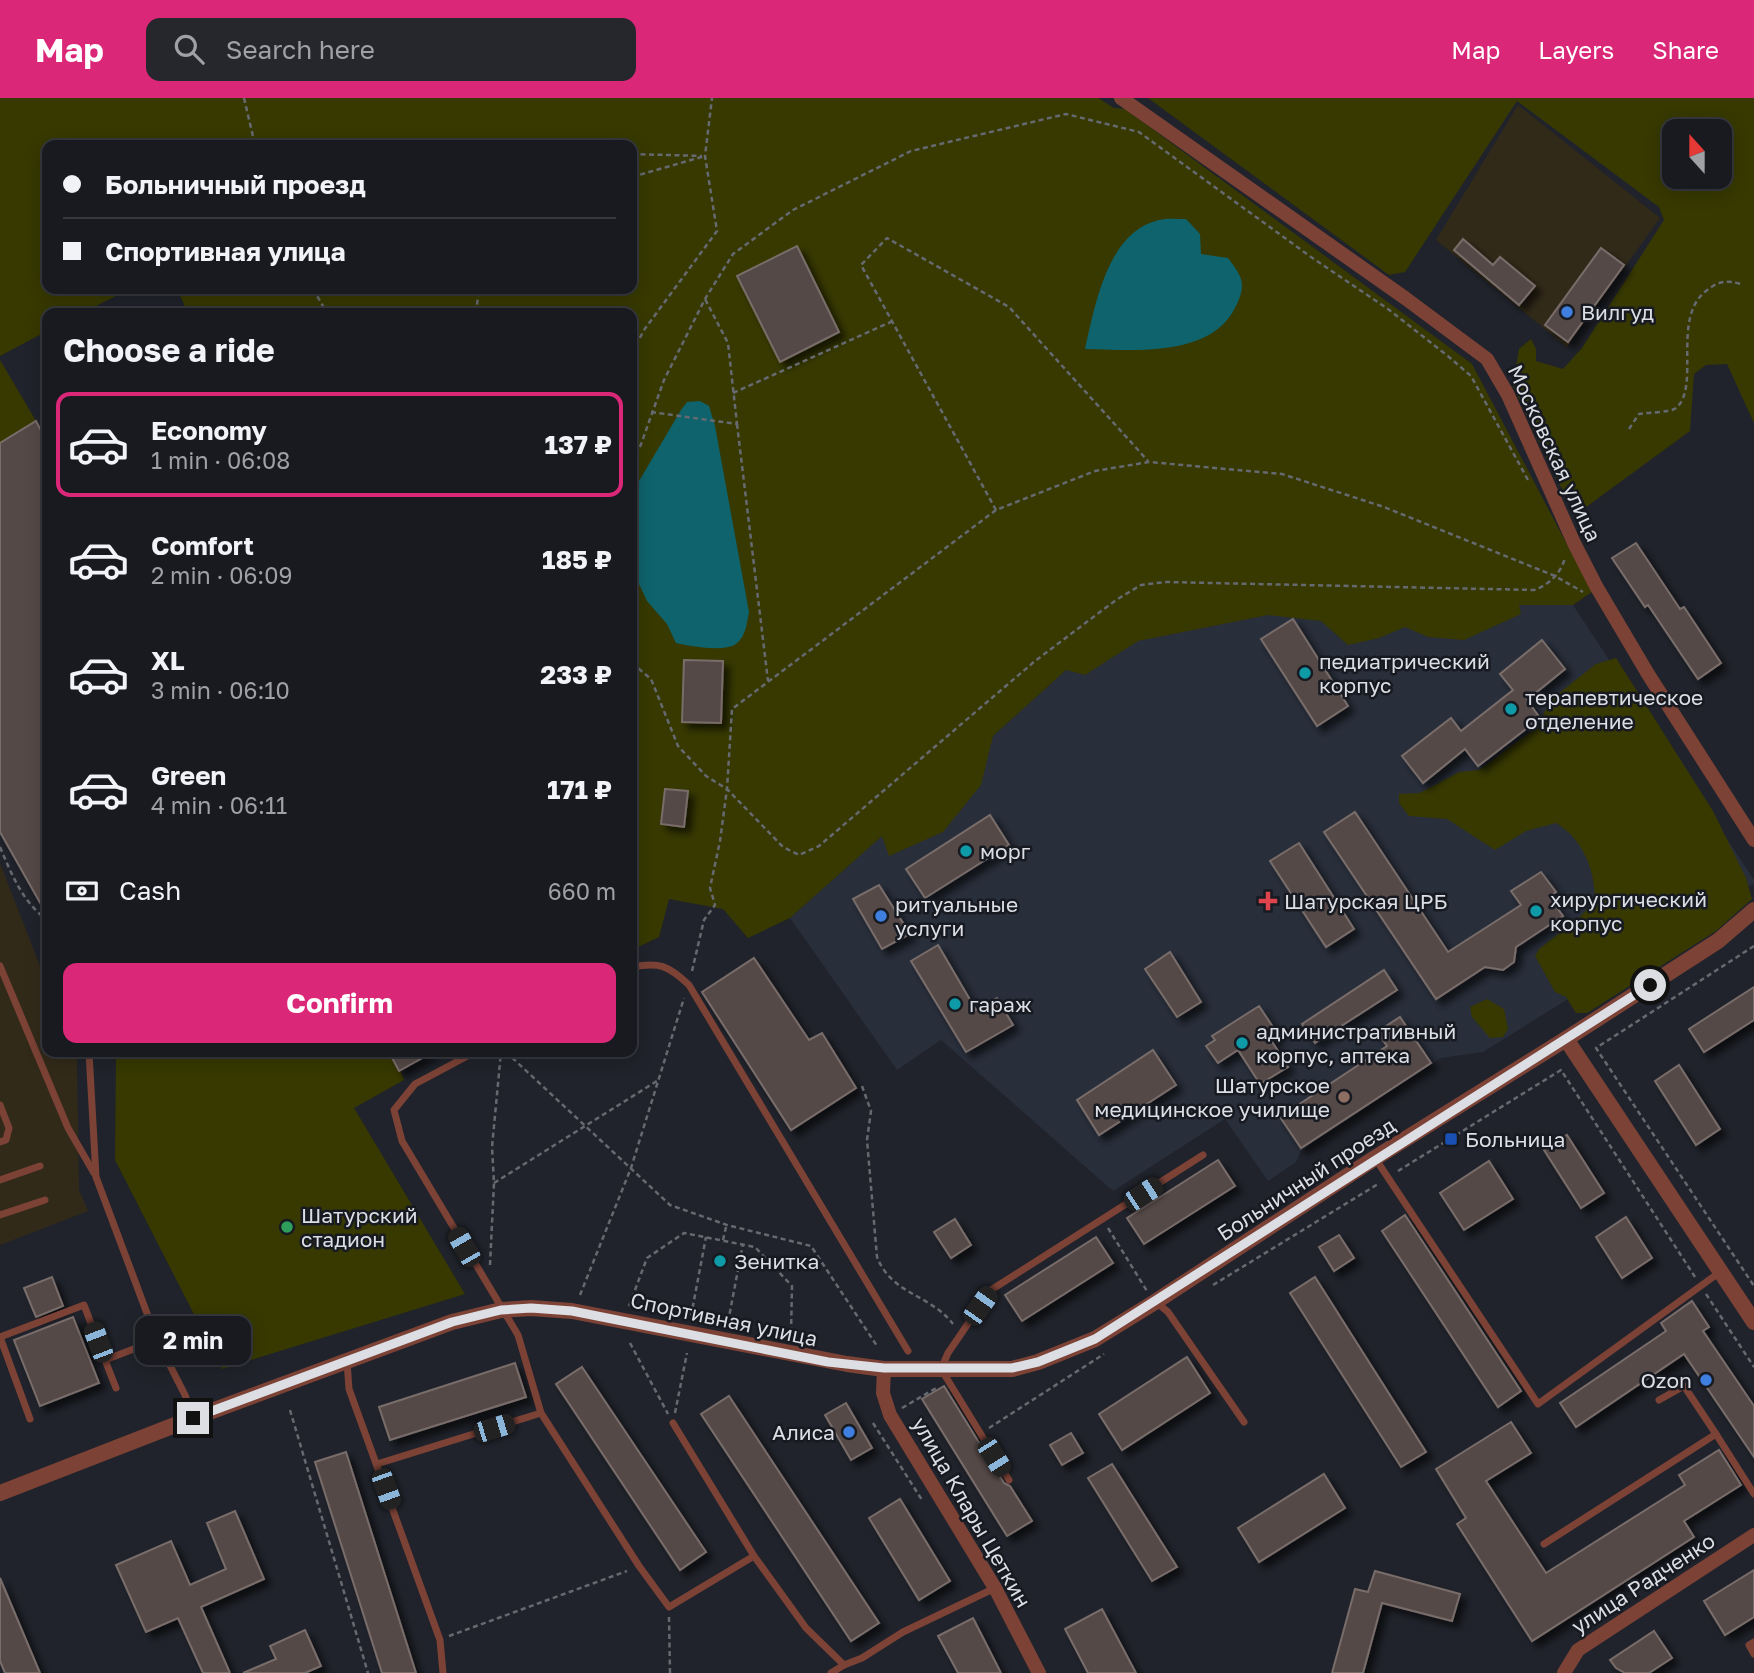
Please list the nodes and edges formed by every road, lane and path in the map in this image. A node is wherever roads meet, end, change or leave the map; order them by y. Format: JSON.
{"nodes":[{"id":1,"x":244,"y":98,"type":"edge"},
{"id":2,"x":712,"y":98,"type":"edge"},
{"id":3,"x":1121,"y":98,"type":"edge"},
{"id":4,"x":254,"y":140,"type":"edge"},
{"id":5,"x":637,"y":154,"type":"edge"},
{"id":6,"x":705,"y":156,"type":"junction"},
{"id":7,"x":637,"y":176,"type":"edge"},
{"id":8,"x":1741,"y":284,"type":"dead end"},
{"id":9,"x":705,"y":299,"type":"junction"},
{"id":10,"x":894,"y":321,"type":"junction"},
{"id":11,"x":637,"y":343,"type":"edge"},
{"id":12,"x":733,"y":393,"type":"junction"},
{"id":13,"x":651,"y":412,"type":"junction"},
{"id":14,"x":737,"y":424,"type":"junction"},
{"id":15,"x":1629,"y":429,"type":"dead end"},
{"id":16,"x":637,"y":453,"type":"edge"},
{"id":17,"x":1149,"y":462,"type":"junction"},
{"id":18,"x":1530,"y":484,"type":"dead end"},
{"id":19,"x":996,"y":510,"type":"junction"},
{"id":20,"x":1566,"y":557,"type":"dead end"},
{"id":21,"x":1555,"y":576,"type":"junction"},
{"id":22,"x":1588,"y":596,"type":"dead end"},
{"id":23,"x":637,"y":667,"type":"edge"},
{"id":24,"x":768,"y":681,"type":"junction"},
{"id":25,"x":727,"y":789,"type":"junction"},
{"id":26,"x":1754,"y":840,"type":"edge"},
{"id":27,"x":0,"y":847,"type":"edge"},
{"id":28,"x":1754,"y":910,"type":"edge"},
{"id":29,"x":42,"y":916,"type":"edge"},
{"id":30,"x":1754,"y":946,"type":"edge"},
{"id":31,"x":0,"y":966,"type":"edge"},
{"id":32,"x":637,"y":966,"type":"edge"},
{"id":33,"x":688,"y":985,"type":"junction"},
{"id":34,"x":1566,"y":1040,"type":"junction"},
{"id":35,"x":89,"y":1057,"type":"edge"},
{"id":36,"x":466,"y":1057,"type":"edge"},
{"id":37,"x":502,"y":1057,"type":"edge"},
{"id":38,"x":509,"y":1057,"type":"edge"},
{"id":39,"x":659,"y":1081,"type":"junction"},
{"id":40,"x":862,"y":1086,"type":"dead end"},
{"id":41,"x":0,"y":1105,"type":"edge"},
{"id":42,"x":586,"y":1126,"type":"junction"},
{"id":43,"x":0,"y":1142,"type":"edge"},
{"id":44,"x":1203,"y":1155,"type":"dead end"},
{"id":45,"x":1375,"y":1158,"type":"junction"},
{"id":46,"x":40,"y":1166,"type":"dead end"},
{"id":47,"x":631,"y":1168,"type":"junction"},
{"id":48,"x":96,"y":1177,"type":"junction"},
{"id":49,"x":1388,"y":1178,"type":"junction"},
{"id":50,"x":0,"y":1180,"type":"edge"},
{"id":51,"x":494,"y":1183,"type":"junction"},
{"id":52,"x":45,"y":1200,"type":"dead end"},
{"id":53,"x":0,"y":1215,"type":"edge"},
{"id":54,"x":1102,"y":1219,"type":"junction"},
{"id":55,"x":726,"y":1225,"type":"junction"},
{"id":56,"x":706,"y":1237,"type":"junction"},
{"id":57,"x":723,"y":1240,"type":"junction"},
{"id":58,"x":743,"y":1244,"type":"junction"},
{"id":59,"x":1720,"y":1272,"type":"junction"},
{"id":60,"x":1700,"y":1284,"type":"junction"},
{"id":61,"x":1754,"y":1286,"type":"edge"},
{"id":62,"x":489,"y":1289,"type":"junction"},
{"id":63,"x":1203,"y":1291,"type":"dead end"},
{"id":64,"x":579,"y":1298,"type":"dead end"},
{"id":65,"x":1155,"y":1302,"type":"junction"},
{"id":66,"x":629,"y":1306,"type":"dead end"},
{"id":67,"x":501,"y":1310,"type":"junction"},
{"id":68,"x":691,"y":1316,"type":"dead end"},
{"id":69,"x":728,"y":1322,"type":"dead end"},
{"id":70,"x":1754,"y":1322,"type":"edge"},
{"id":71,"x":792,"y":1333,"type":"dead end"},
{"id":72,"x":959,"y":1337,"type":"junction"},
{"id":73,"x":157,"y":1340,"type":"junction"},
{"id":74,"x":630,"y":1343,"type":"dead end"},
{"id":75,"x":877,"y":1346,"type":"dead end"},
{"id":76,"x":1109,"y":1350,"type":"dead end"},
{"id":77,"x":908,"y":1351,"type":"dead end"},
{"id":78,"x":687,"y":1353,"type":"dead end"},
{"id":79,"x":105,"y":1360,"type":"junction"},
{"id":80,"x":347,"y":1360,"type":"junction"},
{"id":81,"x":1754,"y":1367,"type":"edge"},
{"id":82,"x":884,"y":1368,"type":"junction"},
{"id":83,"x":944,"y":1375,"type":"junction"},
{"id":84,"x":116,"y":1388,"type":"dead end"},
{"id":85,"x":1659,"y":1400,"type":"dead end"},
{"id":86,"x":290,"y":1410,"type":"dead end"},
{"id":87,"x":899,"y":1410,"type":"dead end"},
{"id":88,"x":541,"y":1413,"type":"junction"},
{"id":89,"x":193,"y":1418,"type":"junction"},
{"id":90,"x":30,"y":1419,"type":"dead end"},
{"id":91,"x":1244,"y":1422,"type":"dead end"},
{"id":92,"x":673,"y":1423,"type":"junction"},
{"id":93,"x":980,"y":1433,"type":"junction"},
{"id":94,"x":1716,"y":1434,"type":"junction"},
{"id":95,"x":377,"y":1464,"type":"junction"},
{"id":96,"x":1009,"y":1480,"type":"dead end"},
{"id":97,"x":0,"y":1493,"type":"edge"},
{"id":98,"x":1754,"y":1494,"type":"edge"},
{"id":99,"x":1754,"y":1535,"type":"edge"},
{"id":100,"x":1544,"y":1544,"type":"dead end"},
{"id":101,"x":754,"y":1556,"type":"junction"},
{"id":102,"x":639,"y":1566,"type":"junction"},
{"id":103,"x":995,"y":1588,"type":"junction"},
{"id":104,"x":669,"y":1607,"type":"junction"},
{"id":105,"x":440,"y":1640,"type":"junction"},
{"id":106,"x":1754,"y":1642,"type":"edge"},
{"id":107,"x":1754,"y":1654,"type":"edge"},
{"id":108,"x":844,"y":1665,"type":"junction"},
{"id":109,"x":368,"y":1673,"type":"edge"},
{"id":110,"x":443,"y":1673,"type":"edge"},
{"id":111,"x":670,"y":1673,"type":"edge"},
{"id":112,"x":831,"y":1673,"type":"edge"},
{"id":113,"x":1039,"y":1673,"type":"edge"},
{"id":114,"x":1563,"y":1673,"type":"edge"}],
"edges":[{"from":1,"to":4,"type":"path"},
{"from":2,"to":6,"type":"path"},
{"from":3,"to":26,"type":"street","name":"Московская улица"},
{"from":5,"to":6,"type":"path"},
{"from":6,"to":7,"type":"path"},
{"from":6,"to":11,"type":"path"},
{"from":8,"to":15,"type":"path"},
{"from":9,"to":12,"type":"path"},
{"from":9,"to":13,"type":"path"},
{"from":9,"to":18,"type":"path"},
{"from":10,"to":12,"type":"path"},
{"from":10,"to":17,"type":"path"},
{"from":10,"to":19,"type":"path"},
{"from":12,"to":14,"type":"path"},
{"from":13,"to":14,"type":"path"},
{"from":13,"to":16,"type":"path"},
{"from":14,"to":24,"type":"path"},
{"from":17,"to":19,"type":"path"},
{"from":17,"to":21,"type":"path"},
{"from":19,"to":24,"type":"path"},
{"from":20,"to":21,"type":"path"},
{"from":21,"to":22,"type":"path"},
{"from":21,"to":25,"type":"path"},
{"from":23,"to":25,"type":"path"},
{"from":24,"to":25,"type":"path"},
{"from":25,"to":33,"type":"path"},
{"from":27,"to":29,"type":"path"},
{"from":28,"to":34,"type":"street","name":"Больничный проезд"},
{"from":30,"to":61,"type":"path"},
{"from":31,"to":48,"type":"lane"},
{"from":32,"to":33,"type":"lane"},
{"from":33,"to":39,"type":"path"},
{"from":33,"to":77,"type":"lane"},
{"from":34,"to":45,"type":"street","name":"Больничный проезд"},
{"from":34,"to":59,"type":"street"},
{"from":35,"to":48,"type":"lane"},
{"from":36,"to":62,"type":"lane"},
{"from":37,"to":51,"type":"path"},
{"from":38,"to":42,"type":"path"},
{"from":39,"to":42,"type":"path"},
{"from":39,"to":47,"type":"path"},
{"from":40,"to":72,"type":"path"},
{"from":41,"to":43,"type":"lane"},
{"from":42,"to":47,"type":"path"},
{"from":42,"to":51,"type":"path"},
{"from":44,"to":54,"type":"lane"},
{"from":45,"to":49,"type":"lane"},
{"from":45,"to":65,"type":"street","name":"Больничный проезд"},
{"from":46,"to":50,"type":"lane"},
{"from":47,"to":55,"type":"path"},
{"from":47,"to":64,"type":"path"},
{"from":48,"to":73,"type":"lane"},
{"from":49,"to":60,"type":"path"},
{"from":49,"to":60,"type":"lane"},
{"from":49,"to":63,"type":"path"},
{"from":51,"to":62,"type":"path"},
{"from":52,"to":53,"type":"lane"},
{"from":54,"to":65,"type":"path"},
{"from":54,"to":72,"type":"lane"},
{"from":55,"to":57,"type":"path"},
{"from":55,"to":75,"type":"path"},
{"from":56,"to":57,"type":"path"},
{"from":56,"to":66,"type":"path"},
{"from":56,"to":68,"type":"path"},
{"from":57,"to":58,"type":"path"},
{"from":58,"to":69,"type":"path"},
{"from":58,"to":71,"type":"path"},
{"from":59,"to":60,"type":"lane"},
{"from":59,"to":70,"type":"street"},
{"from":60,"to":81,"type":"path"},
{"from":62,"to":67,"type":"lane"},
{"from":65,"to":83,"type":"street","name":"Больничный проезд"},
{"from":65,"to":91,"type":"lane"},
{"from":67,"to":80,"type":"street","name":"Спортивная улица"},
{"from":67,"to":82,"type":"street","name":"Спортивная улица"},
{"from":67,"to":88,"type":"lane"},
{"from":72,"to":83,"type":"lane"},
{"from":73,"to":79,"type":"lane"},
{"from":73,"to":89,"type":"lane"},
{"from":74,"to":92,"type":"path"},
{"from":76,"to":93,"type":"path"},
{"from":78,"to":92,"type":"path"},
{"from":79,"to":84,"type":"lane"},
{"from":79,"to":90,"type":"lane"},
{"from":80,"to":89,"type":"street","name":"Спортивная улица"},
{"from":80,"to":95,"type":"lane"},
{"from":82,"to":83,"type":"street","name":"Больничный проезд"},
{"from":82,"to":103,"type":"street","name":"улица Клары Цеткин"},
{"from":83,"to":87,"type":"path"},
{"from":83,"to":93,"type":"lane"},
{"from":85,"to":94,"type":"lane"},
{"from":86,"to":109,"type":"path"},
{"from":88,"to":95,"type":"lane"},
{"from":88,"to":102,"type":"lane"},
{"from":89,"to":97,"type":"street","name":"Спортивная улица"},
{"from":92,"to":101,"type":"lane"},
{"from":93,"to":96,"type":"lane"},
{"from":94,"to":98,"type":"lane"},
{"from":94,"to":100,"type":"lane"},
{"from":95,"to":105,"type":"lane"},
{"from":99,"to":114,"type":"street","name":"улица Радченко"},
{"from":101,"to":104,"type":"lane"},
{"from":101,"to":108,"type":"lane"},
{"from":102,"to":104,"type":"lane"},
{"from":102,"to":105,"type":"path"},
{"from":103,"to":108,"type":"lane"},
{"from":103,"to":113,"type":"street","name":"улица Клары Цеткин"},
{"from":104,"to":111,"type":"path"},
{"from":105,"to":110,"type":"lane"},
{"from":106,"to":107,"type":"lane"},
{"from":108,"to":112,"type":"lane"}]}
